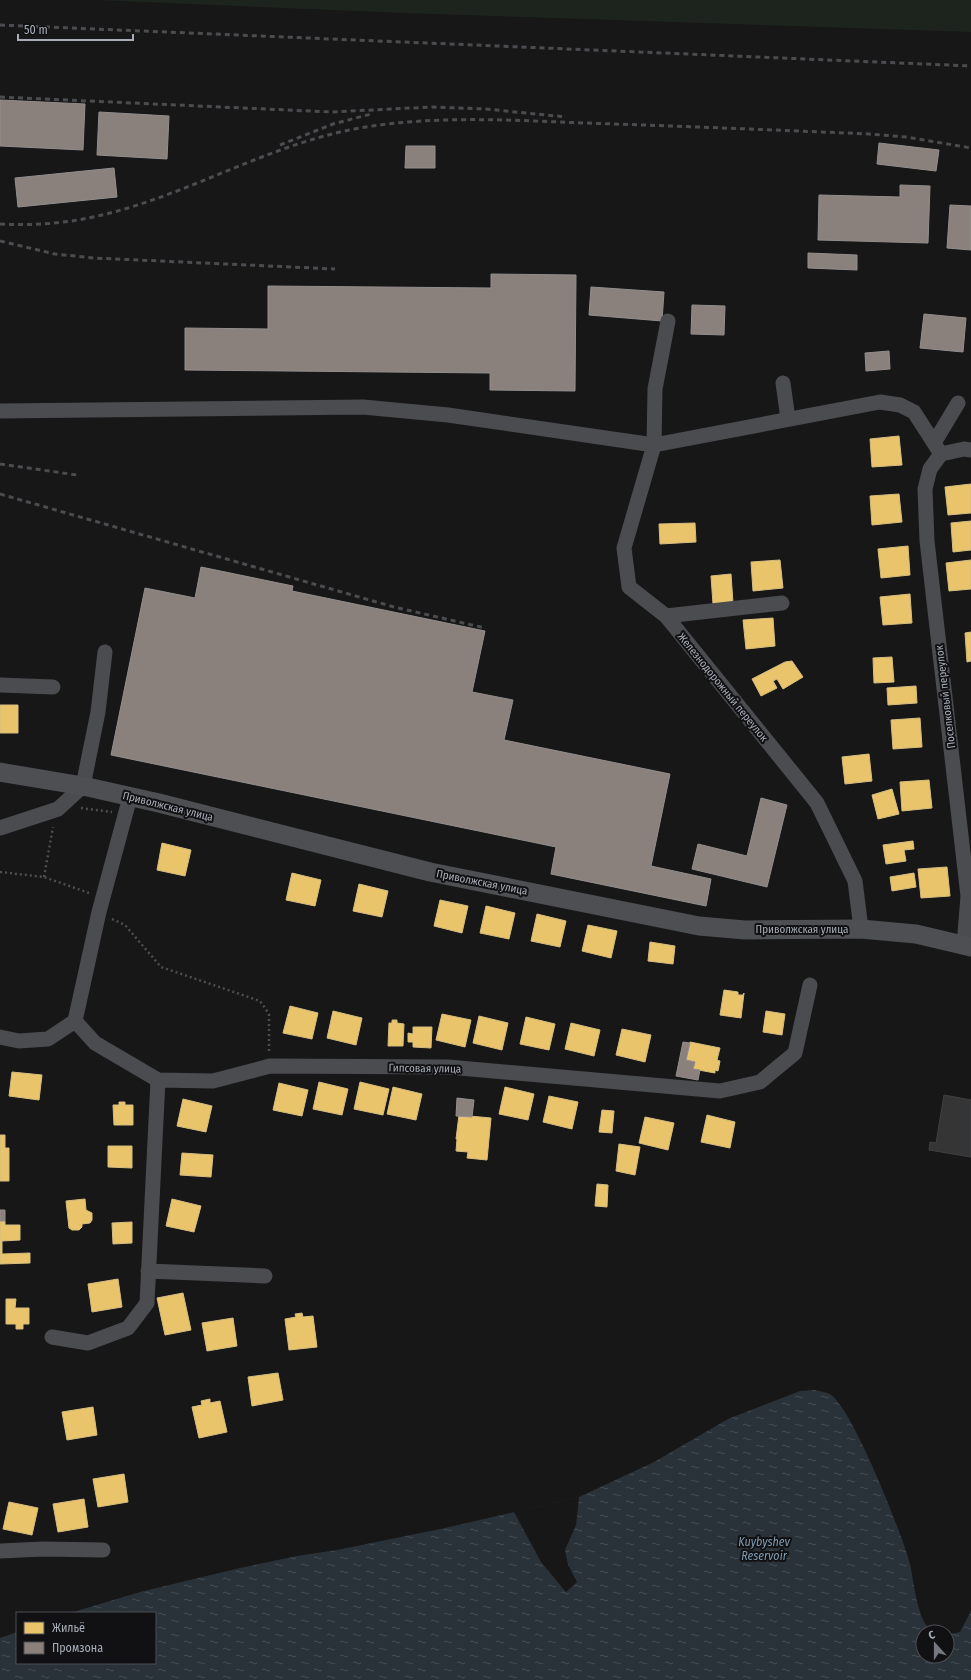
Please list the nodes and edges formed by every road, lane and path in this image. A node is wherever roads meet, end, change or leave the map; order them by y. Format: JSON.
{"nodes":[{"id":1,"x":668,"y":321,"type":"dead end"},
{"id":2,"x":783,"y":383,"type":"dead end"},
{"id":3,"x":958,"y":403,"type":"dead end"},
{"id":4,"x":0,"y":411,"type":"edge"},
{"id":5,"x":788,"y":419,"type":"junction"},
{"id":6,"x":654,"y":445,"type":"junction"},
{"id":7,"x":938,"y":448,"type":"junction"},
{"id":8,"x":971,"y":450,"type":"edge"},
{"id":9,"x":782,"y":603,"type":"dead end"},
{"id":10,"x":666,"y":616,"type":"junction"},
{"id":11,"x":105,"y":652,"type":"dead end"},
{"id":12,"x":0,"y":685,"type":"edge"},
{"id":13,"x":53,"y":687,"type":"dead end"},
{"id":14,"x":0,"y":772,"type":"edge"},
{"id":15,"x":83,"y":786,"type":"junction"},
{"id":16,"x":128,"y":805,"type":"junction"},
{"id":17,"x":78,"y":808,"type":"dead end"},
{"id":18,"x":56,"y":820,"type":"dead end"},
{"id":19,"x":0,"y":828,"type":"edge"},
{"id":20,"x":0,"y":872,"type":"edge"},
{"id":21,"x":44,"y":877,"type":"junction"},
{"id":22,"x":103,"y":898,"type":"junction"},
{"id":23,"x":99,"y":912,"type":"junction"},
{"id":24,"x":861,"y":929,"type":"junction"},
{"id":25,"x":968,"y":946,"type":"edge"},
{"id":26,"x":810,"y":985,"type":"dead end"},
{"id":27,"x":75,"y":1021,"type":"junction"},
{"id":28,"x":0,"y":1038,"type":"edge"},
{"id":29,"x":270,"y":1066,"type":"junction"},
{"id":30,"x":158,"y":1080,"type":"junction"},
{"id":31,"x":148,"y":1270,"type":"junction"},
{"id":32,"x":265,"y":1276,"type":"dead end"},
{"id":33,"x":52,"y":1337,"type":"dead end"},
{"id":34,"x":103,"y":1550,"type":"dead end"},
{"id":35,"x":0,"y":1551,"type":"edge"}],
"edges":[{"from":1,"to":6,"type":"street","name":"Железнодорожный переулок"},
{"from":2,"to":5,"type":"street"},
{"from":3,"to":7,"type":"street","name":"Поселковый переулок"},
{"from":4,"to":6,"type":"street"},
{"from":5,"to":6,"type":"street"},
{"from":5,"to":7,"type":"street"},
{"from":6,"to":10,"type":"street","name":"Железнодорожный переулок"},
{"from":7,"to":8,"type":"street"},
{"from":7,"to":25,"type":"street","name":"Поселковый переулок"},
{"from":9,"to":10,"type":"street"},
{"from":10,"to":24,"type":"street","name":"Железнодорожный переулок"},
{"from":11,"to":15,"type":"street"},
{"from":12,"to":13,"type":"street"},
{"from":14,"to":15,"type":"main road","name":"Приволжская улица"},
{"from":15,"to":16,"type":"main road","name":"Приволжская улица"},
{"from":15,"to":19,"type":"street"},
{"from":16,"to":17,"type":"path"},
{"from":16,"to":22,"type":"street"},
{"from":16,"to":24,"type":"main road","name":"Приволжская улица"},
{"from":18,"to":21,"type":"path"},
{"from":20,"to":21,"type":"path"},
{"from":21,"to":22,"type":"path"},
{"from":22,"to":23,"type":"street"},
{"from":23,"to":27,"type":"street"},
{"from":23,"to":29,"type":"path"},
{"from":24,"to":25,"type":"main road","name":"Приволжская улица"},
{"from":26,"to":29,"type":"street","name":"Гипсовая улица"},
{"from":27,"to":28,"type":"street"},
{"from":27,"to":30,"type":"street","name":"Гипсовая улица"},
{"from":29,"to":30,"type":"street","name":"Гипсовая улица"},
{"from":30,"to":31,"type":"street"},
{"from":31,"to":32,"type":"street"},
{"from":31,"to":33,"type":"street"},
{"from":34,"to":35,"type":"street"}]}
